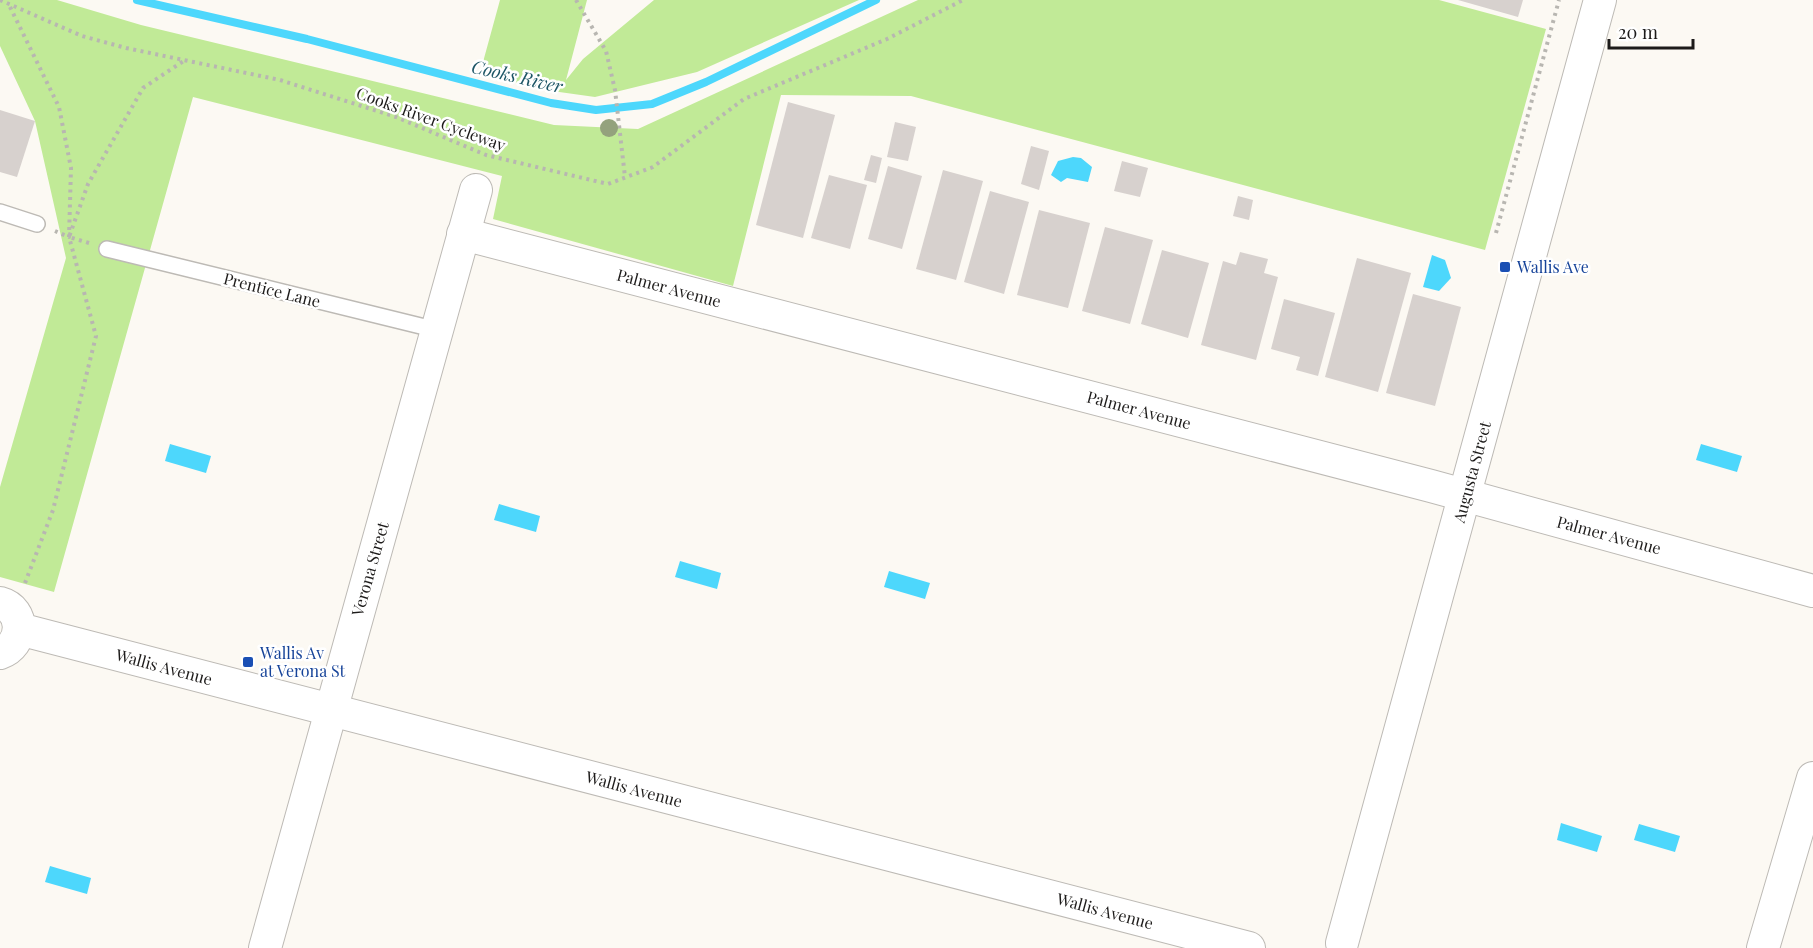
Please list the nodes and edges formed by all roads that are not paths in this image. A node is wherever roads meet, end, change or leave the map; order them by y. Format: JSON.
{"nodes":[{"id":1,"x":1600,"y":0,"type":"edge"},
{"id":2,"x":476,"y":190,"type":"dead end"},
{"id":3,"x":0,"y":213,"type":"edge"},
{"id":4,"x":37,"y":224,"type":"road end"},
{"id":5,"x":463,"y":234,"type":"junction"},
{"id":6,"x":107,"y":249,"type":"road end"},
{"id":7,"x":437,"y":330,"type":"junction"},
{"id":8,"x":1466,"y":495,"type":"junction"},
{"id":9,"x":1813,"y":591,"type":"edge"},
{"id":10,"x":11,"y":596,"type":"edge"},
{"id":11,"x":19,"y":629,"type":"junction"},
{"id":12,"x":0,"y":653,"type":"edge"},
{"id":13,"x":331,"y":710,"type":"junction"},
{"id":14,"x":1813,"y":778,"type":"edge"},
{"id":15,"x":1337,"y":946,"type":"edge"},
{"id":16,"x":265,"y":948,"type":"edge"},
{"id":17,"x":1249,"y":948,"type":"edge"},
{"id":18,"x":1763,"y":948,"type":"edge"}],
"edges":[{"from":1,"to":8,"type":"street","name":"Augusta Street"},
{"from":2,"to":5,"type":"street","name":"Verona Street"},
{"from":3,"to":4,"type":"lane"},
{"from":5,"to":7,"type":"street","name":"Verona Street"},
{"from":5,"to":8,"type":"street","name":"Palmer Avenue"},
{"from":6,"to":7,"type":"lane","name":"Prentice Lane"},
{"from":7,"to":13,"type":"street","name":"Verona Street"},
{"from":8,"to":9,"type":"street","name":"Palmer Avenue"},
{"from":8,"to":15,"type":"street","name":"Augusta Street"},
{"from":10,"to":11,"type":"street"},
{"from":11,"to":12,"type":"street"},
{"from":11,"to":13,"type":"street","name":"Wallis Avenue"},
{"from":13,"to":16,"type":"street","name":"Verona Street"},
{"from":13,"to":17,"type":"street","name":"Wallis Avenue"},
{"from":14,"to":18,"type":"street"}]}
